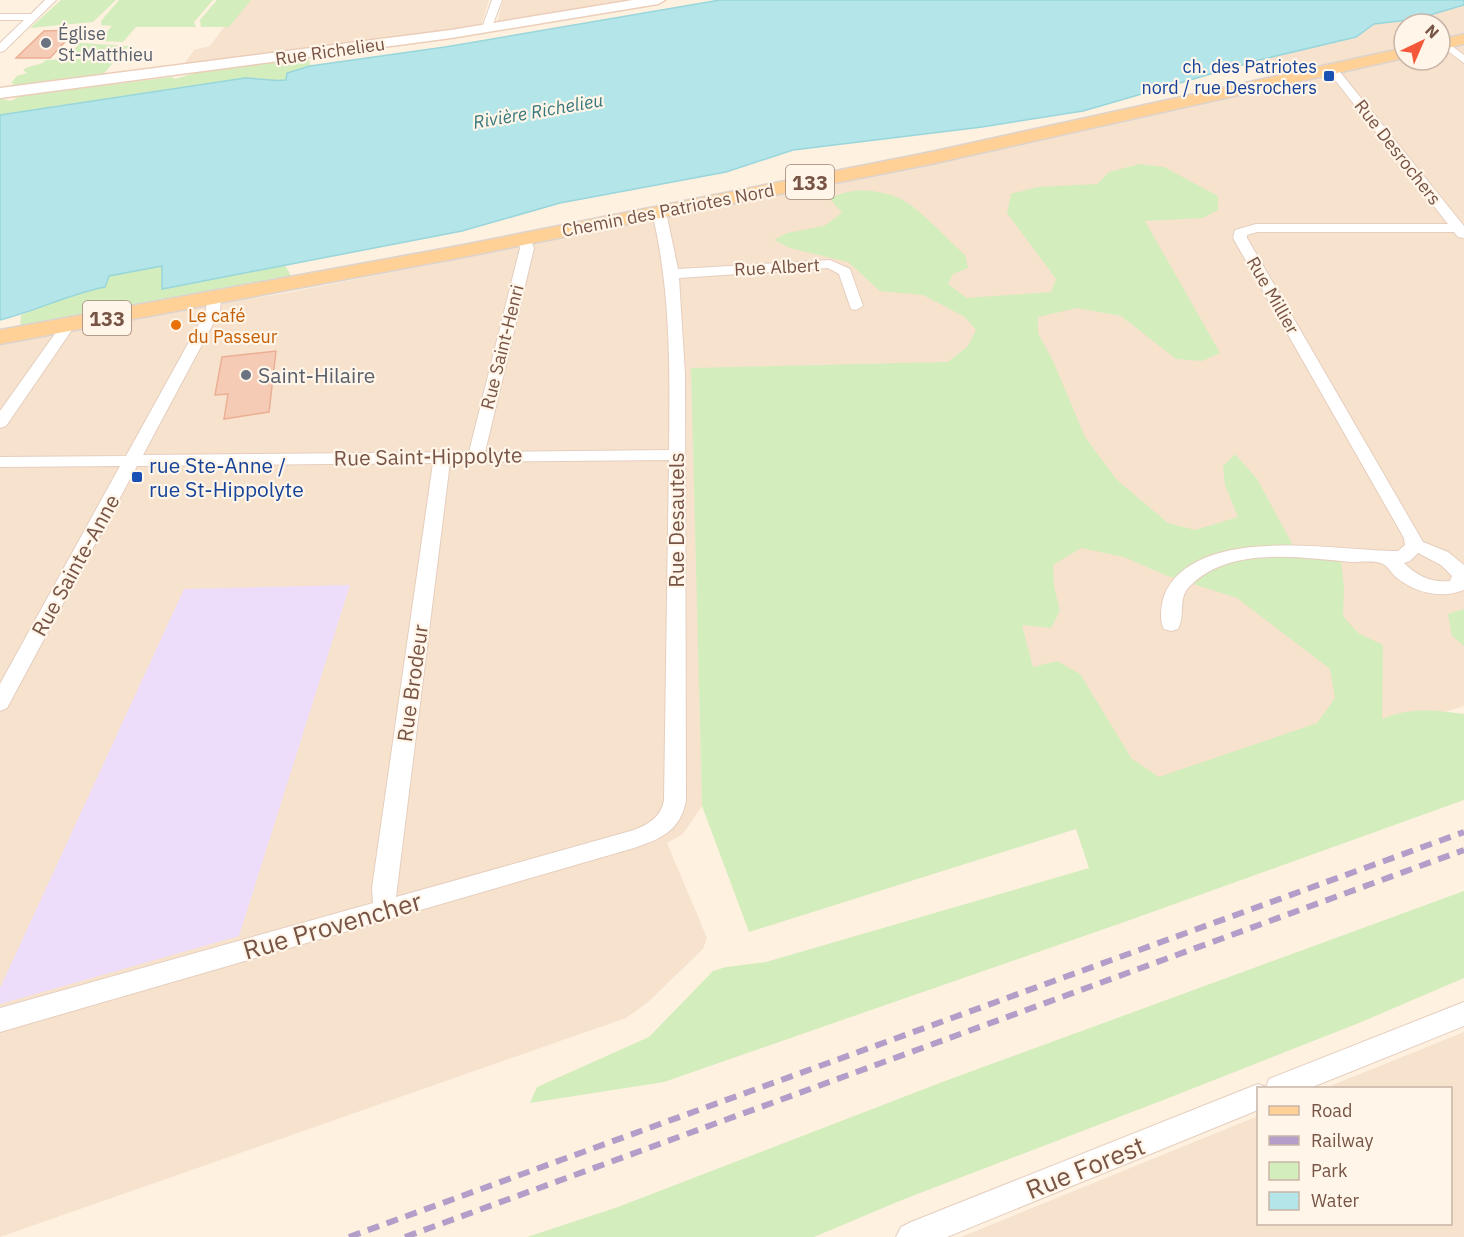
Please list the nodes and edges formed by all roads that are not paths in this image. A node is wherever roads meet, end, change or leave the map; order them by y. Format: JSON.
{"nodes":[{"id":1,"x":51,"y":0,"type":"edge"},
{"id":2,"x":497,"y":0,"type":"edge"},
{"id":3,"x":658,"y":0,"type":"edge"},
{"id":4,"x":0,"y":17,"type":"edge"},
{"id":5,"x":33,"y":17,"type":"junction"},
{"id":6,"x":491,"y":28,"type":"junction"},
{"id":7,"x":0,"y":49,"type":"edge"},
{"id":8,"x":1392,"y":56,"type":"edge"},
{"id":9,"x":1332,"y":69,"type":"junction"},
{"id":10,"x":0,"y":93,"type":"edge"},
{"id":11,"x":659,"y":212,"type":"junction"},
{"id":12,"x":1461,"y":231,"type":"edge"},
{"id":13,"x":524,"y":239,"type":"junction"},
{"id":14,"x":671,"y":274,"type":"junction"},
{"id":15,"x":214,"y":299,"type":"junction"},
{"id":16,"x":856,"y":306,"type":"dead end"},
{"id":17,"x":69,"y":324,"type":"junction"},
{"id":18,"x":0,"y":337,"type":"edge"},
{"id":19,"x":0,"y":423,"type":"edge"},
{"id":20,"x":677,"y":455,"type":"junction"},
{"id":21,"x":442,"y":456,"type":"junction"},
{"id":22,"x":476,"y":456,"type":"junction"},
{"id":23,"x":132,"y":460,"type":"junction"},
{"id":24,"x":0,"y":462,"type":"edge"},
{"id":25,"x":1415,"y":546,"type":"junction"},
{"id":26,"x":1389,"y":558,"type":"junction"},
{"id":27,"x":1171,"y":624,"type":"dead end"},
{"id":28,"x":0,"y":703,"type":"edge"},
{"id":29,"x":663,"y":826,"type":"joint"},
{"id":30,"x":385,"y":909,"type":"junction"},
{"id":31,"x":1464,"y":1014,"type":"edge"},
{"id":32,"x":0,"y":1020,"type":"edge"},
{"id":33,"x":1284,"y":1087,"type":"edge"},
{"id":34,"x":1257,"y":1097,"type":"edge"},
{"id":35,"x":911,"y":1237,"type":"edge"}],
"edges":[{"from":1,"to":5,"type":"street"},
{"from":2,"to":6,"type":"street"},
{"from":3,"to":6,"type":"main road","name":"Rue Richelieu"},
{"from":4,"to":5,"type":"street"},
{"from":5,"to":7,"type":"street"},
{"from":6,"to":10,"type":"main road","name":"Rue Richelieu"},
{"from":8,"to":9,"type":"main road","name":"Chemin des Patriotes Nord","number":"133"},
{"from":9,"to":11,"type":"main road","name":"Chemin des Patriotes Nord","number":"133"},
{"from":9,"to":12,"type":"street","name":"Rue Desrochers"},
{"from":11,"to":13,"type":"main road","name":"Chemin des Patriotes Nord","number":"133"},
{"from":11,"to":14,"type":"street","name":"Rue Desautels"},
{"from":12,"to":25,"type":"street","name":"Rue Millier"},
{"from":13,"to":15,"type":"main road","name":"Chemin des Patriotes Nord","number":"133"},
{"from":13,"to":22,"type":"street","name":"Rue Saint-Henri"},
{"from":14,"to":16,"type":"street","name":"Rue Albert"},
{"from":14,"to":20,"type":"street","name":"Rue Desautels"},
{"from":15,"to":17,"type":"main road","name":"Chemin des Patriotes Nord","number":"133"},
{"from":15,"to":23,"type":"street","name":"Rue Sainte-Anne"},
{"from":17,"to":18,"type":"main road","name":"Chemin des Patriotes Nord","number":"133"},
{"from":17,"to":19,"type":"street"},
{"from":20,"to":22,"type":"street","name":"Rue Saint-Hippolyte"},
{"from":20,"to":29,"type":"street","name":"Rue Desautels"},
{"from":21,"to":22,"type":"street","name":"Rue Saint-Hippolyte"},
{"from":21,"to":23,"type":"street","name":"Rue Saint-Hippolyte"},
{"from":21,"to":30,"type":"street","name":"Rue Brodeur"},
{"from":23,"to":24,"type":"street","name":"Rue Saint-Hippolyte"},
{"from":23,"to":28,"type":"street","name":"Rue Sainte-Anne"},
{"from":25,"to":26,"type":"street"},
{"from":25,"to":26,"type":"street"},
{"from":26,"to":27,"type":"street"},
{"from":29,"to":30,"type":"street","name":"Rue Provencher"},
{"from":30,"to":32,"type":"street","name":"Rue Provencher"},
{"from":31,"to":33,"type":"street"},
{"from":34,"to":35,"type":"street","name":"Rue Forest"}]}
